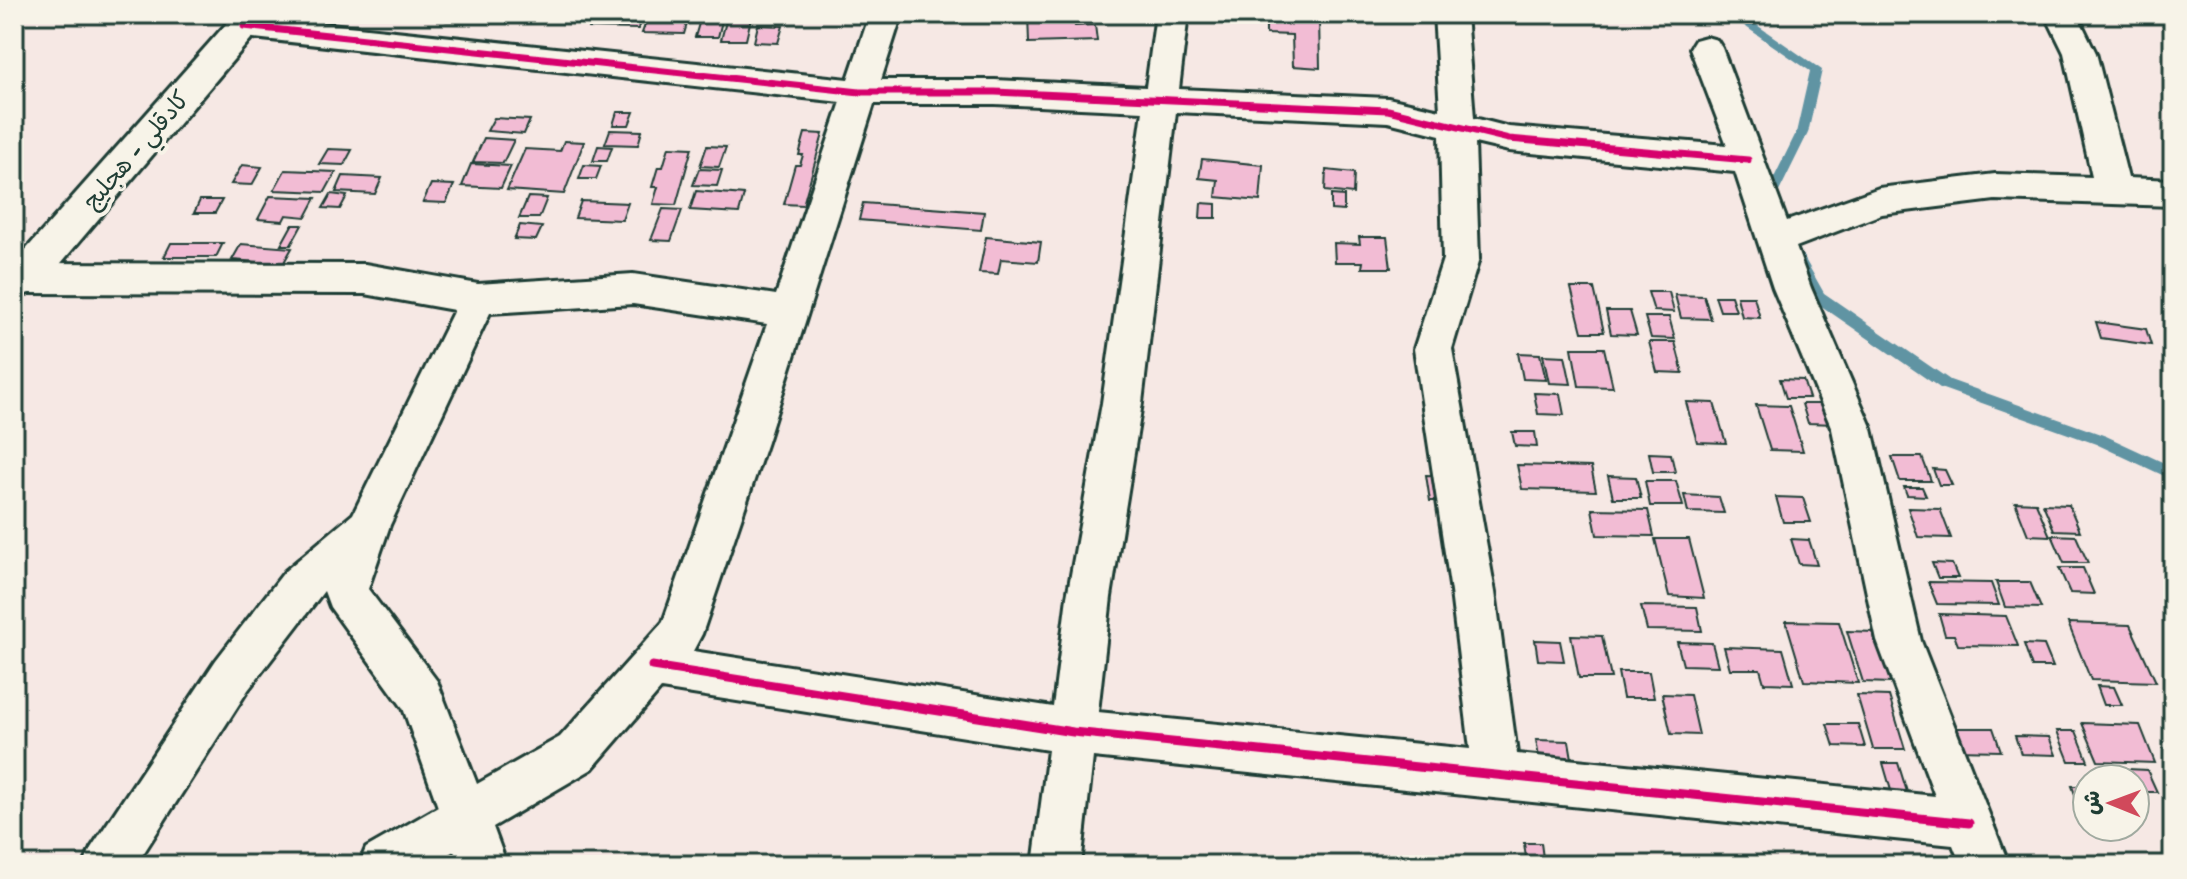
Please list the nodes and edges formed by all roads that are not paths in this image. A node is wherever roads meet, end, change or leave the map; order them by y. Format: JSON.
{"nodes":[{"id":1,"x":886,"y":14,"type":"edge"},
{"id":2,"x":1172,"y":14,"type":"edge"},
{"id":3,"x":1450,"y":14,"type":"edge"},
{"id":4,"x":2061,"y":14,"type":"edge"},
{"id":5,"x":250,"y":20,"type":"edge"},
{"id":6,"x":1706,"y":48,"type":"dead end"},
{"id":7,"x":860,"y":92,"type":"junction"},
{"id":8,"x":1162,"y":100,"type":"junction"},
{"id":9,"x":1456,"y":126,"type":"junction"},
{"id":10,"x":1748,"y":160,"type":"junction"},
{"id":11,"x":2113,"y":190,"type":"junction"},
{"id":12,"x":2173,"y":193,"type":"edge"},
{"id":13,"x":1775,"y":240,"type":"junction"},
{"id":14,"x":19,"y":280,"type":"edge"},
{"id":15,"x":478,"y":299,"type":"junction"},
{"id":16,"x":788,"y":312,"type":"junction"},
{"id":17,"x":369,"y":524,"type":"junction"},
{"id":18,"x":652,"y":666,"type":"junction"},
{"id":19,"x":1073,"y":732,"type":"junction"},
{"id":20,"x":1496,"y":773,"type":"junction"},
{"id":21,"x":465,"y":817,"type":"junction"},
{"id":22,"x":1969,"y":823,"type":"junction"},
{"id":23,"x":108,"y":865,"type":"edge"},
{"id":24,"x":383,"y":865,"type":"edge"},
{"id":25,"x":483,"y":865,"type":"edge"},
{"id":26,"x":1057,"y":865,"type":"edge"},
{"id":27,"x":1985,"y":865,"type":"edge"}],
"edges":[{"from":1,"to":7,"type":"street"},
{"from":2,"to":8,"type":"street"},
{"from":3,"to":9,"type":"street"},
{"from":4,"to":11,"type":"street"},
{"from":5,"to":7,"type":"street"},
{"from":5,"to":14,"type":"street","name":"كادقلي - هجليج"},
{"from":6,"to":10,"type":"street"},
{"from":7,"to":8,"type":"street"},
{"from":7,"to":16,"type":"street"},
{"from":8,"to":9,"type":"street"},
{"from":8,"to":19,"type":"street"},
{"from":9,"to":10,"type":"street"},
{"from":9,"to":20,"type":"street"},
{"from":10,"to":13,"type":"street"},
{"from":11,"to":12,"type":"street"},
{"from":11,"to":13,"type":"street"},
{"from":13,"to":22,"type":"street"},
{"from":14,"to":15,"type":"street"},
{"from":15,"to":16,"type":"street"},
{"from":15,"to":17,"type":"street"},
{"from":16,"to":18,"type":"street"},
{"from":17,"to":21,"type":"street"},
{"from":17,"to":23,"type":"street"},
{"from":18,"to":19,"type":"street"},
{"from":18,"to":21,"type":"street"},
{"from":19,"to":20,"type":"street"},
{"from":19,"to":26,"type":"street"},
{"from":20,"to":22,"type":"street"},
{"from":21,"to":24,"type":"street"},
{"from":21,"to":25,"type":"street"},
{"from":22,"to":27,"type":"street"}]}
